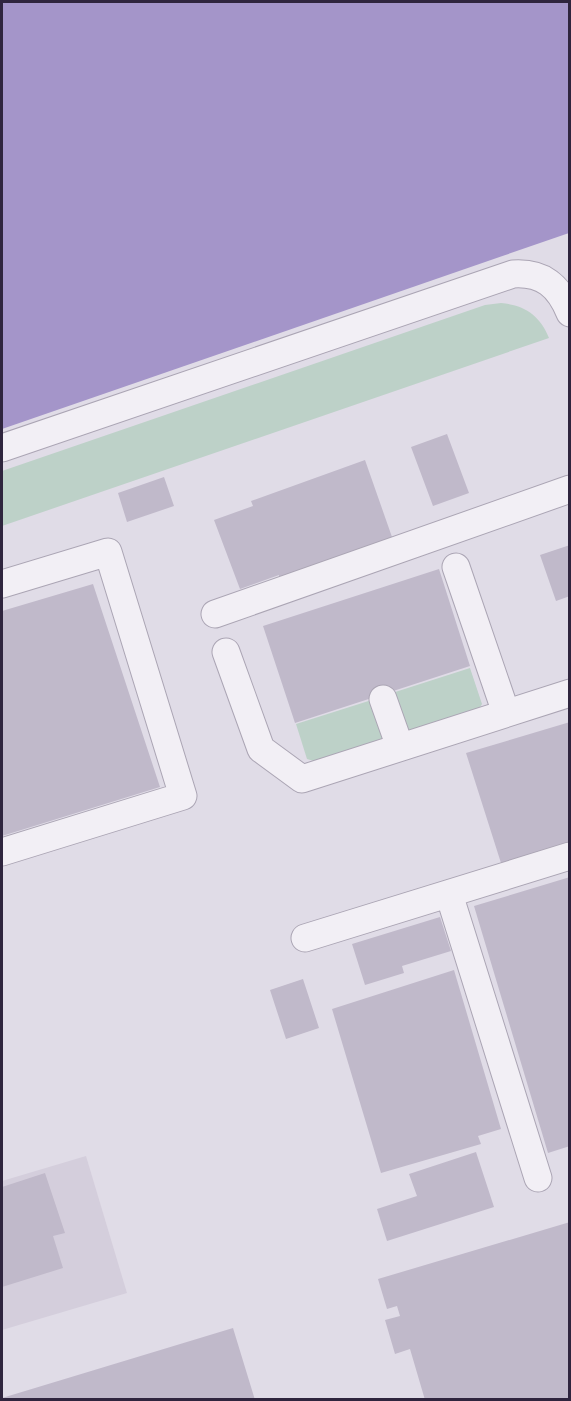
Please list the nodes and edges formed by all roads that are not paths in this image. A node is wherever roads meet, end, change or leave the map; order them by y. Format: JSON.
{"nodes":[{"id":1,"x":570,"y":313,"type":"edge"},
{"id":2,"x":2,"y":448,"type":"edge"},
{"id":3,"x":570,"y":489,"type":"edge"},
{"id":4,"x":456,"y":567,"type":"dead end"},
{"id":5,"x":2,"y":584,"type":"edge"},
{"id":6,"x":215,"y":614,"type":"dead end"},
{"id":7,"x":226,"y":652,"type":"dead end"},
{"id":8,"x":570,"y":693,"type":"edge"},
{"id":9,"x":383,"y":699,"type":"dead end"},
{"id":10,"x":506,"y":713,"type":"junction"},
{"id":11,"x":400,"y":747,"type":"junction"},
{"id":12,"x":2,"y":852,"type":"edge"},
{"id":13,"x":570,"y":856,"type":"edge"},
{"id":14,"x":449,"y":894,"type":"junction"},
{"id":15,"x":305,"y":938,"type":"dead end"},
{"id":16,"x":538,"y":1178,"type":"dead end"}],
"edges":[{"from":1,"to":2,"type":"street"},
{"from":3,"to":6,"type":"street"},
{"from":4,"to":10,"type":"street"},
{"from":5,"to":12,"type":"street"},
{"from":7,"to":11,"type":"street"},
{"from":8,"to":10,"type":"street"},
{"from":9,"to":11,"type":"street"},
{"from":10,"to":11,"type":"street"},
{"from":13,"to":14,"type":"street"},
{"from":14,"to":15,"type":"street"},
{"from":14,"to":16,"type":"street"}]}
